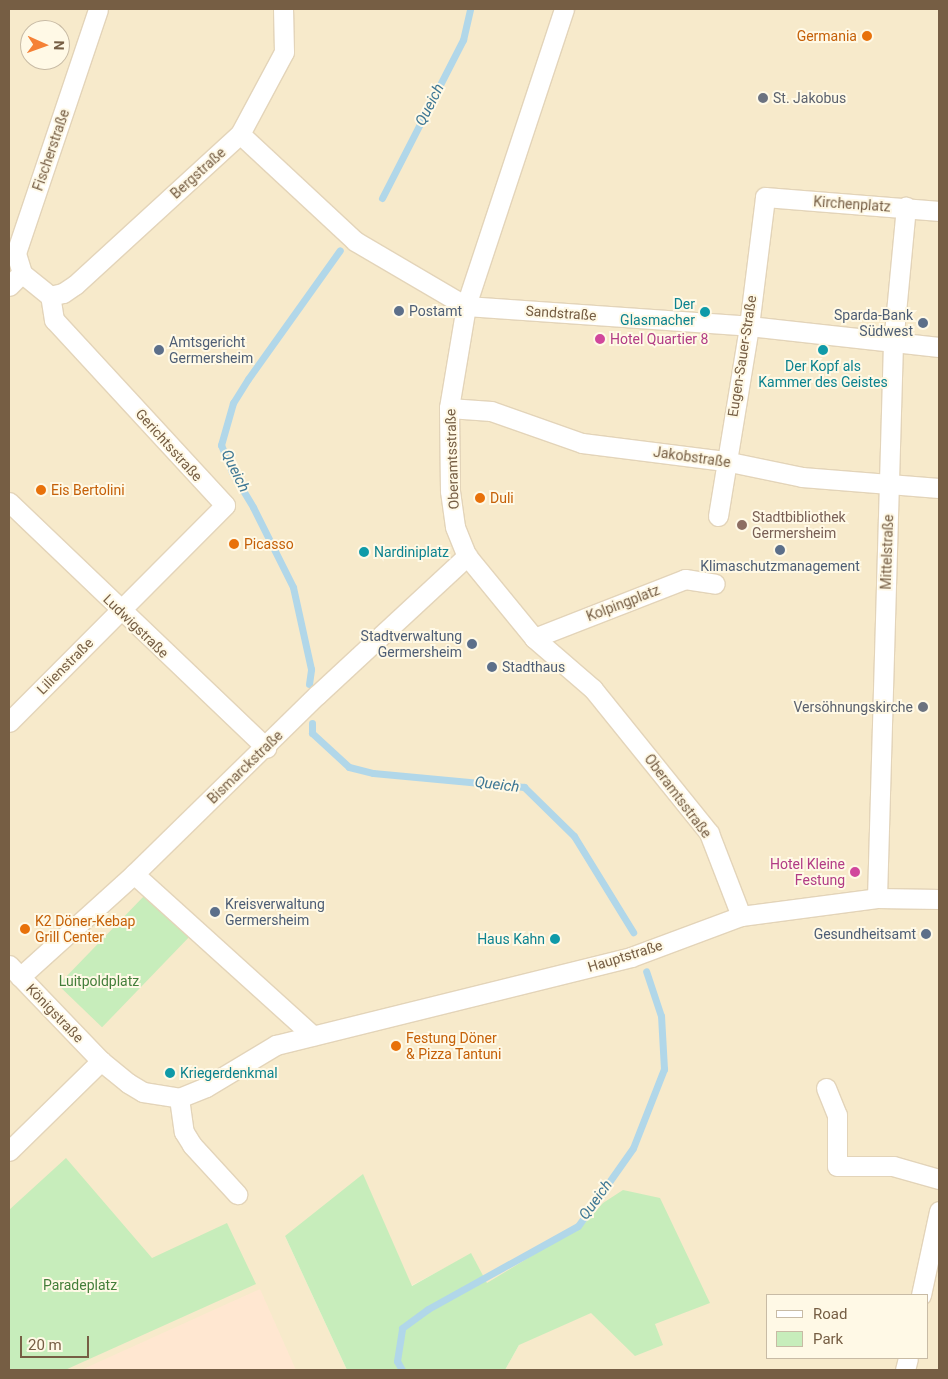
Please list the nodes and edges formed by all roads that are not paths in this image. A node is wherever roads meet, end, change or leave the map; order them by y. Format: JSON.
{"nodes":[{"id":1,"x":98,"y":9,"type":"edge"},
{"id":2,"x":283,"y":9,"type":"edge"},
{"id":3,"x":564,"y":9,"type":"edge"},
{"id":4,"x":240,"y":134,"type":"junction"},
{"id":5,"x":764,"y":197,"type":"joint"},
{"id":6,"x":906,"y":207,"type":"junction"},
{"id":7,"x":939,"y":211,"type":"edge"},
{"id":8,"x":16,"y":279,"type":"edge"},
{"id":9,"x":50,"y":296,"type":"junction"},
{"id":10,"x":466,"y":306,"type":"junction"},
{"id":11,"x":749,"y":326,"type":"junction"},
{"id":12,"x":893,"y":344,"type":"junction"},
{"id":13,"x":939,"y":347,"type":"edge"},
{"id":14,"x":449,"y":408,"type":"junction"},
{"id":15,"x":725,"y":461,"type":"junction"},
{"id":16,"x":890,"y":483,"type":"junction"},
{"id":17,"x":939,"y":488,"type":"edge"},
{"id":18,"x":9,"y":502,"type":"edge"},
{"id":19,"x":718,"y":516,"type":"dead end"},
{"id":20,"x":467,"y":556,"type":"junction"},
{"id":21,"x":715,"y":584,"type":"dead end"},
{"id":22,"x":121,"y":611,"type":"junction"},
{"id":23,"x":534,"y":638,"type":"junction"},
{"id":24,"x":9,"y":722,"type":"edge"},
{"id":25,"x":266,"y":748,"type":"junction"},
{"id":26,"x":134,"y":874,"type":"junction"},
{"id":27,"x":877,"y":898,"type":"junction"},
{"id":28,"x":939,"y":899,"type":"edge"},
{"id":29,"x":741,"y":916,"type":"junction"},
{"id":30,"x":14,"y":971,"type":"edge"},
{"id":31,"x":312,"y":1036,"type":"junction"},
{"id":32,"x":101,"y":1061,"type":"junction"},
{"id":33,"x":826,"y":1088,"type":"dead end"},
{"id":34,"x":180,"y":1098,"type":"junction"},
{"id":35,"x":9,"y":1151,"type":"edge"},
{"id":36,"x":939,"y":1179,"type":"edge"},
{"id":37,"x":237,"y":1194,"type":"dead end"},
{"id":38,"x":939,"y":1211,"type":"edge"},
{"id":39,"x":921,"y":1294,"type":"edge"}],
"edges":[{"from":1,"to":8,"type":"street","name":"Fischerstraße"},
{"from":2,"to":4,"type":"street","name":"Bergstraße"},
{"from":3,"to":10,"type":"street","name":"Oberamtsstraße"},
{"from":4,"to":9,"type":"street","name":"Bergstraße"},
{"from":4,"to":10,"type":"street","name":"Sandstraße"},
{"from":5,"to":6,"type":"street","name":"Kirchenplatz"},
{"from":5,"to":11,"type":"street","name":"Eugen-Sauer-Straße"},
{"from":6,"to":7,"type":"street","name":"Kirchenplatz"},
{"from":6,"to":12,"type":"street","name":"Mittelstraße"},
{"from":8,"to":9,"type":"street"},
{"from":9,"to":22,"type":"street","name":"Gerichtsstraße"},
{"from":10,"to":11,"type":"street","name":"Sandstraße"},
{"from":10,"to":14,"type":"street","name":"Oberamtsstraße"},
{"from":11,"to":12,"type":"street","name":"Sandstraße"},
{"from":11,"to":15,"type":"street","name":"Eugen-Sauer-Straße"},
{"from":12,"to":13,"type":"street","name":"Sandstraße"},
{"from":12,"to":16,"type":"street","name":"Mittelstraße"},
{"from":14,"to":15,"type":"street","name":"Jakobstraße"},
{"from":14,"to":20,"type":"street","name":"Oberamtsstraße"},
{"from":15,"to":16,"type":"street","name":"Jakobstraße"},
{"from":15,"to":19,"type":"street","name":"Eugen-Sauer-Straße"},
{"from":16,"to":17,"type":"street","name":"Jakobstraße"},
{"from":16,"to":27,"type":"street","name":"Mittelstraße"},
{"from":18,"to":22,"type":"street","name":"Ludwigstraße"},
{"from":20,"to":23,"type":"street","name":"Oberamtsstraße"},
{"from":20,"to":25,"type":"street","name":"Bismarckstraße"},
{"from":21,"to":23,"type":"street","name":"Kolpingplatz"},
{"from":22,"to":24,"type":"street","name":"Lilienstraße"},
{"from":22,"to":25,"type":"street","name":"Ludwigstraße"},
{"from":23,"to":29,"type":"street","name":"Oberamtsstraße"},
{"from":25,"to":26,"type":"street","name":"Bismarckstraße"},
{"from":26,"to":30,"type":"street","name":"Bismarckstraße"},
{"from":26,"to":31,"type":"street"},
{"from":27,"to":28,"type":"street","name":"Hauptstraße"},
{"from":27,"to":29,"type":"street","name":"Hauptstraße"},
{"from":29,"to":31,"type":"street","name":"Hauptstraße"},
{"from":30,"to":32,"type":"street","name":"Königstraße"},
{"from":31,"to":34,"type":"street"},
{"from":32,"to":34,"type":"street"},
{"from":32,"to":35,"type":"street"},
{"from":33,"to":36,"type":"street"},
{"from":34,"to":37,"type":"street"},
{"from":38,"to":39,"type":"street"}]}
